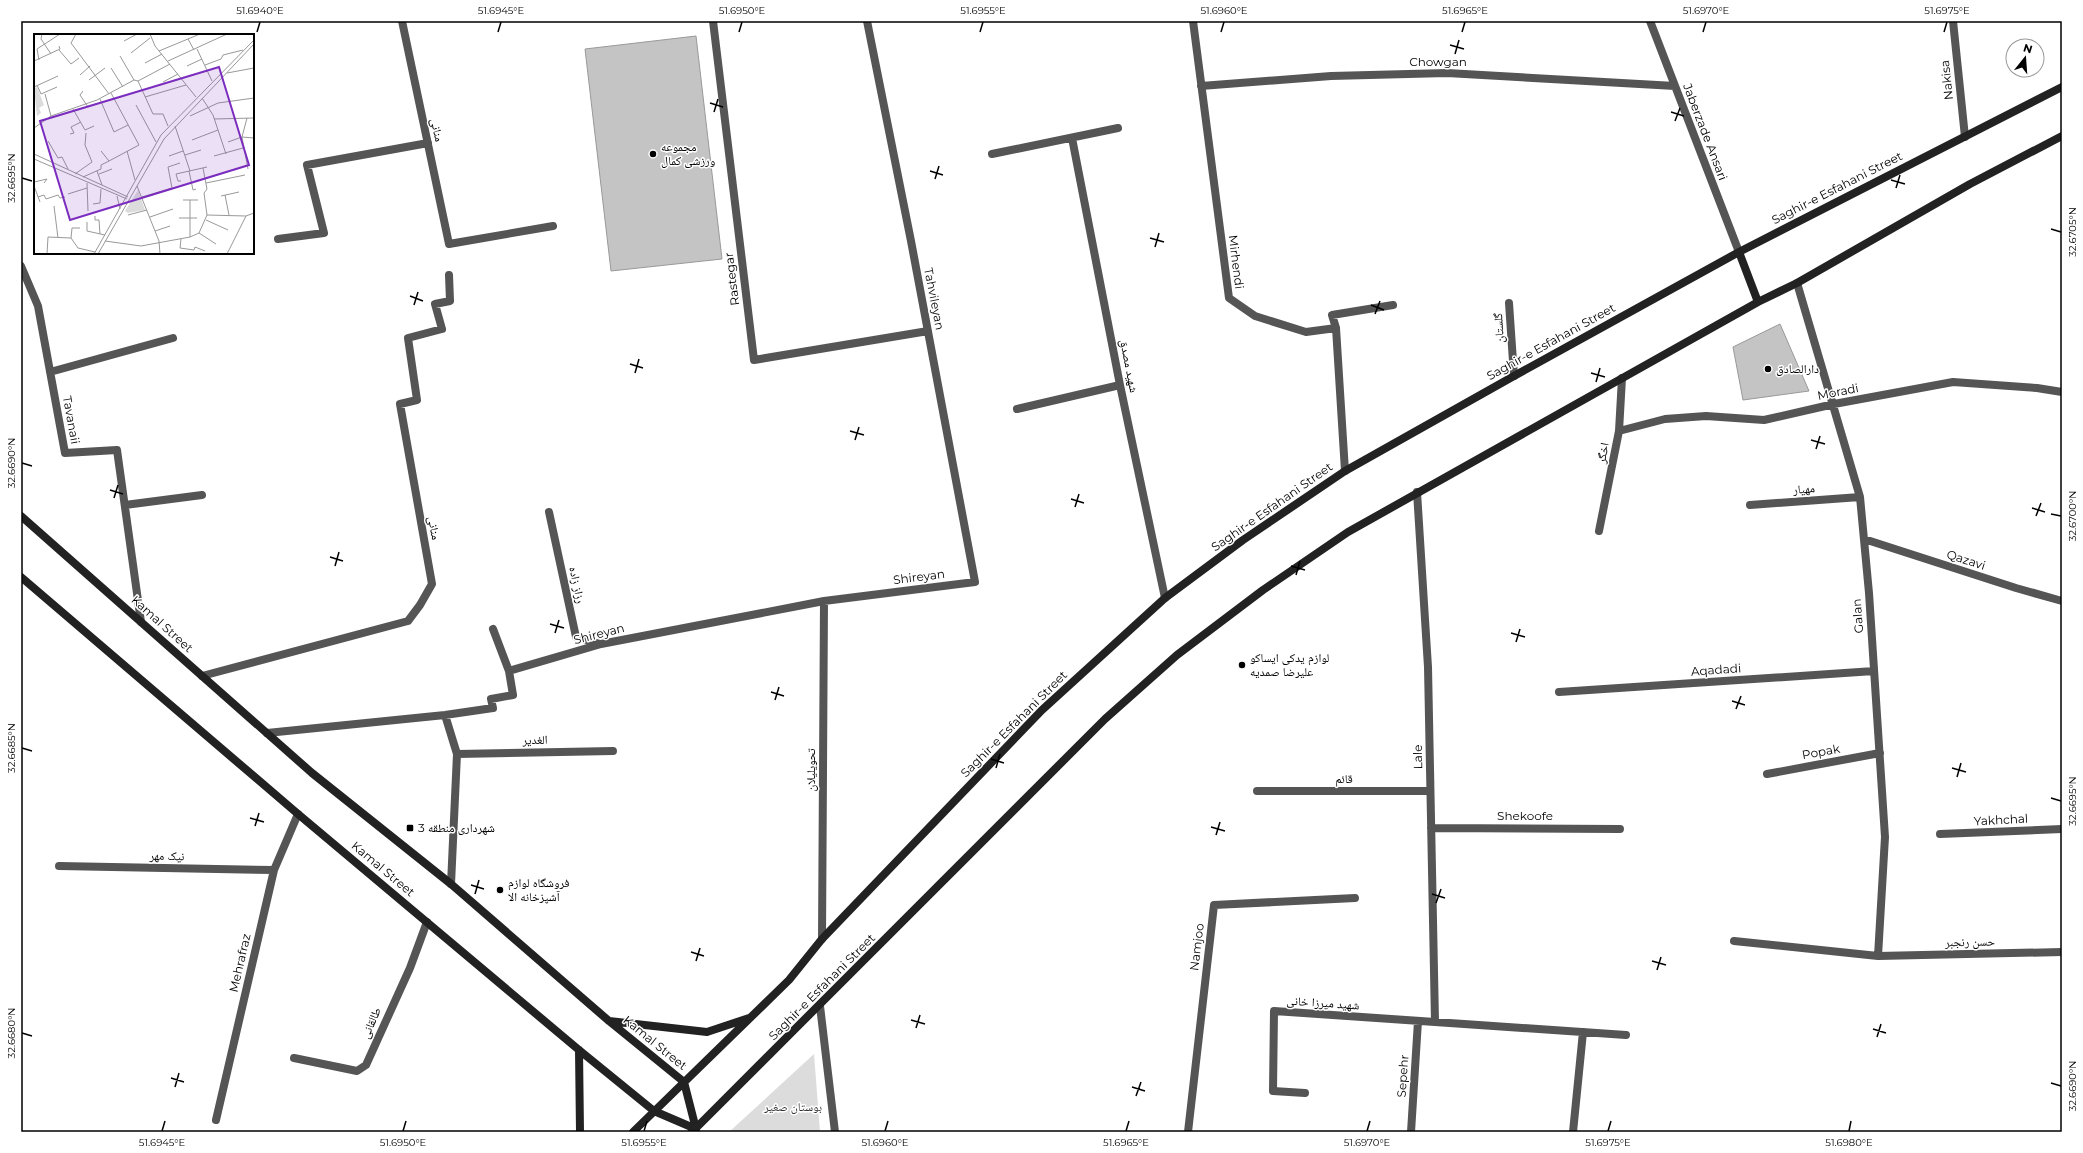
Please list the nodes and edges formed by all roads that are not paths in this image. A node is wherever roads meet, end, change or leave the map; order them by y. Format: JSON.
{"nodes":[{"id":1,"x":402,"y":21,"type":"edge"},
{"id":2,"x":713,"y":21,"type":"edge"},
{"id":3,"x":867,"y":21,"type":"edge"},
{"id":4,"x":1193,"y":21,"type":"edge"},
{"id":5,"x":1650,"y":21,"type":"edge"},
{"id":6,"x":1952,"y":21,"type":"edge"},
{"id":7,"x":1201,"y":86,"type":"junction"},
{"id":8,"x":1674,"y":86,"type":"junction"},
{"id":9,"x":2062,"y":87,"type":"edge"},
{"id":10,"x":1118,"y":128,"type":"dead end"},
{"id":11,"x":2062,"y":136,"type":"edge"},
{"id":12,"x":1965,"y":137,"type":"junction"},
{"id":13,"x":1072,"y":138,"type":"junction"},
{"id":14,"x":428,"y":143,"type":"junction"},
{"id":15,"x":992,"y":154,"type":"dead end"},
{"id":16,"x":553,"y":226,"type":"dead end"},
{"id":17,"x":278,"y":239,"type":"dead end"},
{"id":18,"x":1739,"y":252,"type":"junction"},
{"id":19,"x":21,"y":266,"type":"edge"},
{"id":20,"x":448,"y":275,"type":"dead end"},
{"id":21,"x":1797,"y":283,"type":"junction"},
{"id":22,"x":1758,"y":302,"type":"junction"},
{"id":23,"x":1509,"y":303,"type":"dead end"},
{"id":24,"x":1393,"y":305,"type":"dead end"},
{"id":25,"x":1336,"y":328,"type":"junction"},
{"id":26,"x":928,"y":331,"type":"junction"},
{"id":27,"x":172,"y":338,"type":"dead end"},
{"id":28,"x":50,"y":372,"type":"junction"},
{"id":29,"x":1514,"y":376,"type":"junction"},
{"id":30,"x":1622,"y":378,"type":"junction"},
{"id":31,"x":1120,"y":385,"type":"junction"},
{"id":32,"x":2062,"y":392,"type":"edge"},
{"id":33,"x":1834,"y":404,"type":"junction"},
{"id":34,"x":1017,"y":409,"type":"dead end"},
{"id":35,"x":1619,"y":432,"type":"junction"},
{"id":36,"x":1345,"y":471,"type":"junction"},
{"id":37,"x":1418,"y":492,"type":"junction"},
{"id":38,"x":202,"y":495,"type":"dead end"},
{"id":39,"x":1860,"y":497,"type":"junction"},
{"id":40,"x":125,"y":505,"type":"junction"},
{"id":41,"x":1750,"y":505,"type":"dead end"},
{"id":42,"x":549,"y":512,"type":"dead end"},
{"id":43,"x":21,"y":516,"type":"edge"},
{"id":44,"x":1599,"y":531,"type":"dead end"},
{"id":45,"x":1864,"y":539,"type":"junction"},
{"id":46,"x":21,"y":577,"type":"edge"},
{"id":47,"x":974,"y":582,"type":"joint"},
{"id":48,"x":1165,"y":598,"type":"junction"},
{"id":49,"x":2062,"y":601,"type":"edge"},
{"id":50,"x":824,"y":602,"type":"junction"},
{"id":51,"x":141,"y":622,"type":"junction"},
{"id":52,"x":493,"y":629,"type":"dead end"},
{"id":53,"x":601,"y":644,"type":"junction"},
{"id":54,"x":509,"y":671,"type":"junction"},
{"id":55,"x":1874,"y":671,"type":"junction"},
{"id":56,"x":202,"y":676,"type":"junction"},
{"id":57,"x":1559,"y":692,"type":"dead end"},
{"id":58,"x":445,"y":715,"type":"junction"},
{"id":59,"x":267,"y":732,"type":"junction"},
{"id":60,"x":613,"y":751,"type":"dead end"},
{"id":61,"x":1880,"y":753,"type":"junction"},
{"id":62,"x":457,"y":754,"type":"junction"},
{"id":63,"x":1767,"y":774,"type":"dead end"},
{"id":64,"x":1257,"y":791,"type":"dead end"},
{"id":65,"x":1430,"y":791,"type":"junction"},
{"id":66,"x":298,"y":814,"type":"junction"},
{"id":67,"x":1431,"y":828,"type":"junction"},
{"id":68,"x":1620,"y":829,"type":"dead end"},
{"id":69,"x":2062,"y":829,"type":"edge"},
{"id":70,"x":1940,"y":834,"type":"dead end"},
{"id":71,"x":59,"y":866,"type":"dead end"},
{"id":72,"x":274,"y":870,"type":"junction"},
{"id":73,"x":451,"y":884,"type":"junction"},
{"id":74,"x":1355,"y":898,"type":"dead end"},
{"id":75,"x":427,"y":922,"type":"junction"},
{"id":76,"x":822,"y":939,"type":"junction"},
{"id":77,"x":1734,"y":941,"type":"dead end"},
{"id":78,"x":2062,"y":952,"type":"edge"},
{"id":79,"x":1878,"y":956,"type":"junction"},
{"id":80,"x":820,"y":1006,"type":"junction"},
{"id":81,"x":751,"y":1017,"type":"junction"},
{"id":82,"x":609,"y":1021,"type":"junction"},
{"id":83,"x":1418,"y":1021,"type":"junction"},
{"id":84,"x":1435,"y":1022,"type":"junction"},
{"id":85,"x":1583,"y":1032,"type":"junction"},
{"id":86,"x":1626,"y":1035,"type":"dead end"},
{"id":87,"x":579,"y":1050,"type":"junction"},
{"id":88,"x":294,"y":1058,"type":"dead end"},
{"id":89,"x":684,"y":1082,"type":"junction"},
{"id":90,"x":1305,"y":1093,"type":"dead end"},
{"id":91,"x":654,"y":1111,"type":"junction"},
{"id":92,"x":216,"y":1120,"type":"dead end"},
{"id":93,"x":694,"y":1130,"type":"edge"},
{"id":94,"x":580,"y":1132,"type":"edge"},
{"id":95,"x":633,"y":1132,"type":"edge"},
{"id":96,"x":835,"y":1132,"type":"edge"},
{"id":97,"x":1188,"y":1132,"type":"edge"},
{"id":98,"x":1412,"y":1132,"type":"edge"},
{"id":99,"x":1573,"y":1132,"type":"edge"}],
"edges":[{"from":1,"to":14,"type":"street","name":"منانی"},
{"from":2,"to":26,"type":"street","name":"Rastegar"},
{"from":3,"to":26,"type":"street","name":"Tahvileyan"},
{"from":4,"to":7,"type":"street","name":"Mirhendi"},
{"from":5,"to":8,"type":"street","name":"Jaberzade Ansari"},
{"from":6,"to":12,"type":"street","name":"Nakisa"},
{"from":7,"to":8,"type":"street","name":"Chowgan"},
{"from":7,"to":25,"type":"street","name":"Mirhendi"},
{"from":8,"to":18,"type":"street","name":"Jaberzade Ansari"},
{"from":9,"to":12,"type":"main road","name":"Saghir-e Esfahani Street"},
{"from":10,"to":13,"type":"street"},
{"from":11,"to":21,"type":"main road","name":"Saghir-e Esfahani Street"},
{"from":12,"to":18,"type":"main road","name":"Saghir-e Esfahani Street"},
{"from":13,"to":15,"type":"street"},
{"from":13,"to":31,"type":"street","name":"شهید مصدق"},
{"from":14,"to":16,"type":"street","name":"منانی"},
{"from":14,"to":17,"type":"street"},
{"from":18,"to":22,"type":"main road"},
{"from":18,"to":29,"type":"main road","name":"Saghir-e Esfahani Street"},
{"from":19,"to":28,"type":"street","name":"Tavanaii"},
{"from":20,"to":56,"type":"street","name":"منانی"},
{"from":21,"to":22,"type":"main road","name":"Saghir-e Esfahani Street"},
{"from":21,"to":33,"type":"street","name":"Galan"},
{"from":22,"to":30,"type":"main road","name":"Saghir-e Esfahani Street"},
{"from":23,"to":29,"type":"street","name":"گلستان"},
{"from":24,"to":25,"type":"street"},
{"from":25,"to":36,"type":"street"},
{"from":26,"to":47,"type":"street","name":"Tahvileyan"},
{"from":27,"to":28,"type":"street"},
{"from":28,"to":40,"type":"street","name":"Tavanaii"},
{"from":29,"to":36,"type":"main road","name":"Saghir-e Esfahani Street"},
{"from":30,"to":35,"type":"street","name":"اخگر"},
{"from":30,"to":37,"type":"main road","name":"Saghir-e Esfahani Street"},
{"from":31,"to":34,"type":"street"},
{"from":31,"to":48,"type":"street","name":"شهید مصدق"},
{"from":32,"to":33,"type":"street","name":"Moradi"},
{"from":33,"to":35,"type":"street","name":"Moradi"},
{"from":33,"to":39,"type":"street","name":"Galan"},
{"from":35,"to":44,"type":"street","name":"اخگر"},
{"from":36,"to":48,"type":"main road","name":"Saghir-e Esfahani Street"},
{"from":37,"to":65,"type":"street","name":"Lale"},
{"from":37,"to":80,"type":"main road","name":"Saghir-e Esfahani Street"},
{"from":38,"to":40,"type":"street"},
{"from":39,"to":41,"type":"street","name":"مهیار"},
{"from":39,"to":45,"type":"street","name":"Galan"},
{"from":40,"to":51,"type":"street","name":"Tavanaii"},
{"from":42,"to":53,"type":"street","name":"رزاز زاده"},
{"from":43,"to":51,"type":"main road","name":"Kamal Street"},
{"from":45,"to":49,"type":"street","name":"Qazavi"},
{"from":45,"to":55,"type":"street","name":"Galan"},
{"from":46,"to":66,"type":"main road","name":"Kamal Street"},
{"from":47,"to":50,"type":"street","name":"Shireyan"},
{"from":48,"to":76,"type":"main road","name":"Saghir-e Esfahani Street"},
{"from":50,"to":53,"type":"street","name":"Shireyan"},
{"from":50,"to":76,"type":"street","name":"تحویلیلان"},
{"from":51,"to":56,"type":"main road","name":"Kamal Street"},
{"from":52,"to":54,"type":"street"},
{"from":53,"to":54,"type":"street","name":"Shireyan"},
{"from":54,"to":58,"type":"street"},
{"from":55,"to":57,"type":"street","name":"Aqadadi"},
{"from":55,"to":61,"type":"street","name":"Galan"},
{"from":56,"to":59,"type":"main road","name":"Kamal Street"},
{"from":58,"to":59,"type":"street"},
{"from":58,"to":62,"type":"street"},
{"from":59,"to":73,"type":"main road","name":"Kamal Street"},
{"from":60,"to":62,"type":"street","name":"الغدیر"},
{"from":61,"to":63,"type":"street","name":"Popak"},
{"from":61,"to":79,"type":"street","name":"Galan"},
{"from":62,"to":73,"type":"street"},
{"from":64,"to":65,"type":"street","name":"قائم"},
{"from":65,"to":67,"type":"street","name":"Lale"},
{"from":66,"to":72,"type":"street","name":"Mehrafraz"},
{"from":66,"to":75,"type":"main road","name":"Kamal Street"},
{"from":67,"to":68,"type":"street","name":"Shekoofe"},
{"from":67,"to":84,"type":"street","name":"Lale"},
{"from":69,"to":70,"type":"street","name":"Yakhchal"},
{"from":71,"to":72,"type":"street","name":"نیک مهر"},
{"from":72,"to":92,"type":"street","name":"Mehrafraz"},
{"from":73,"to":82,"type":"main road","name":"Kamal Street"},
{"from":74,"to":97,"type":"street","name":"Namjoo"},
{"from":75,"to":87,"type":"main road","name":"Kamal Street"},
{"from":75,"to":88,"type":"street","name":"طالقانی"},
{"from":76,"to":81,"type":"main road","name":"Saghir-e Esfahani Street"},
{"from":77,"to":79,"type":"street","name":"حسن رنجبر"},
{"from":78,"to":79,"type":"street","name":"حسن رنجبر"},
{"from":80,"to":93,"type":"main road","name":"Saghir-e Esfahani Street"},
{"from":80,"to":96,"type":"street"},
{"from":81,"to":82,"type":"main road"},
{"from":81,"to":89,"type":"main road","name":"Saghir-e Esfahani Street"},
{"from":82,"to":89,"type":"main road","name":"Kamal Street"},
{"from":83,"to":84,"type":"street","name":"شهید میرزا خانی"},
{"from":83,"to":90,"type":"street","name":"شهید میرزا خانی"},
{"from":83,"to":98,"type":"street","name":"Sepehr"},
{"from":84,"to":85,"type":"street","name":"شهید میرزا خانی"},
{"from":85,"to":86,"type":"street","name":"شهید میرزا خانی"},
{"from":85,"to":99,"type":"street"},
{"from":87,"to":91,"type":"main road","name":"Kamal Street"},
{"from":87,"to":94,"type":"main road"},
{"from":89,"to":91,"type":"main road","name":"Saghir-e Esfahani Street"},
{"from":89,"to":93,"type":"main road","name":"Kamal Street"},
{"from":91,"to":93,"type":"main road","name":"Kamal Street"},
{"from":91,"to":95,"type":"main road","name":"Saghir-e Esfahani Street"}]}
